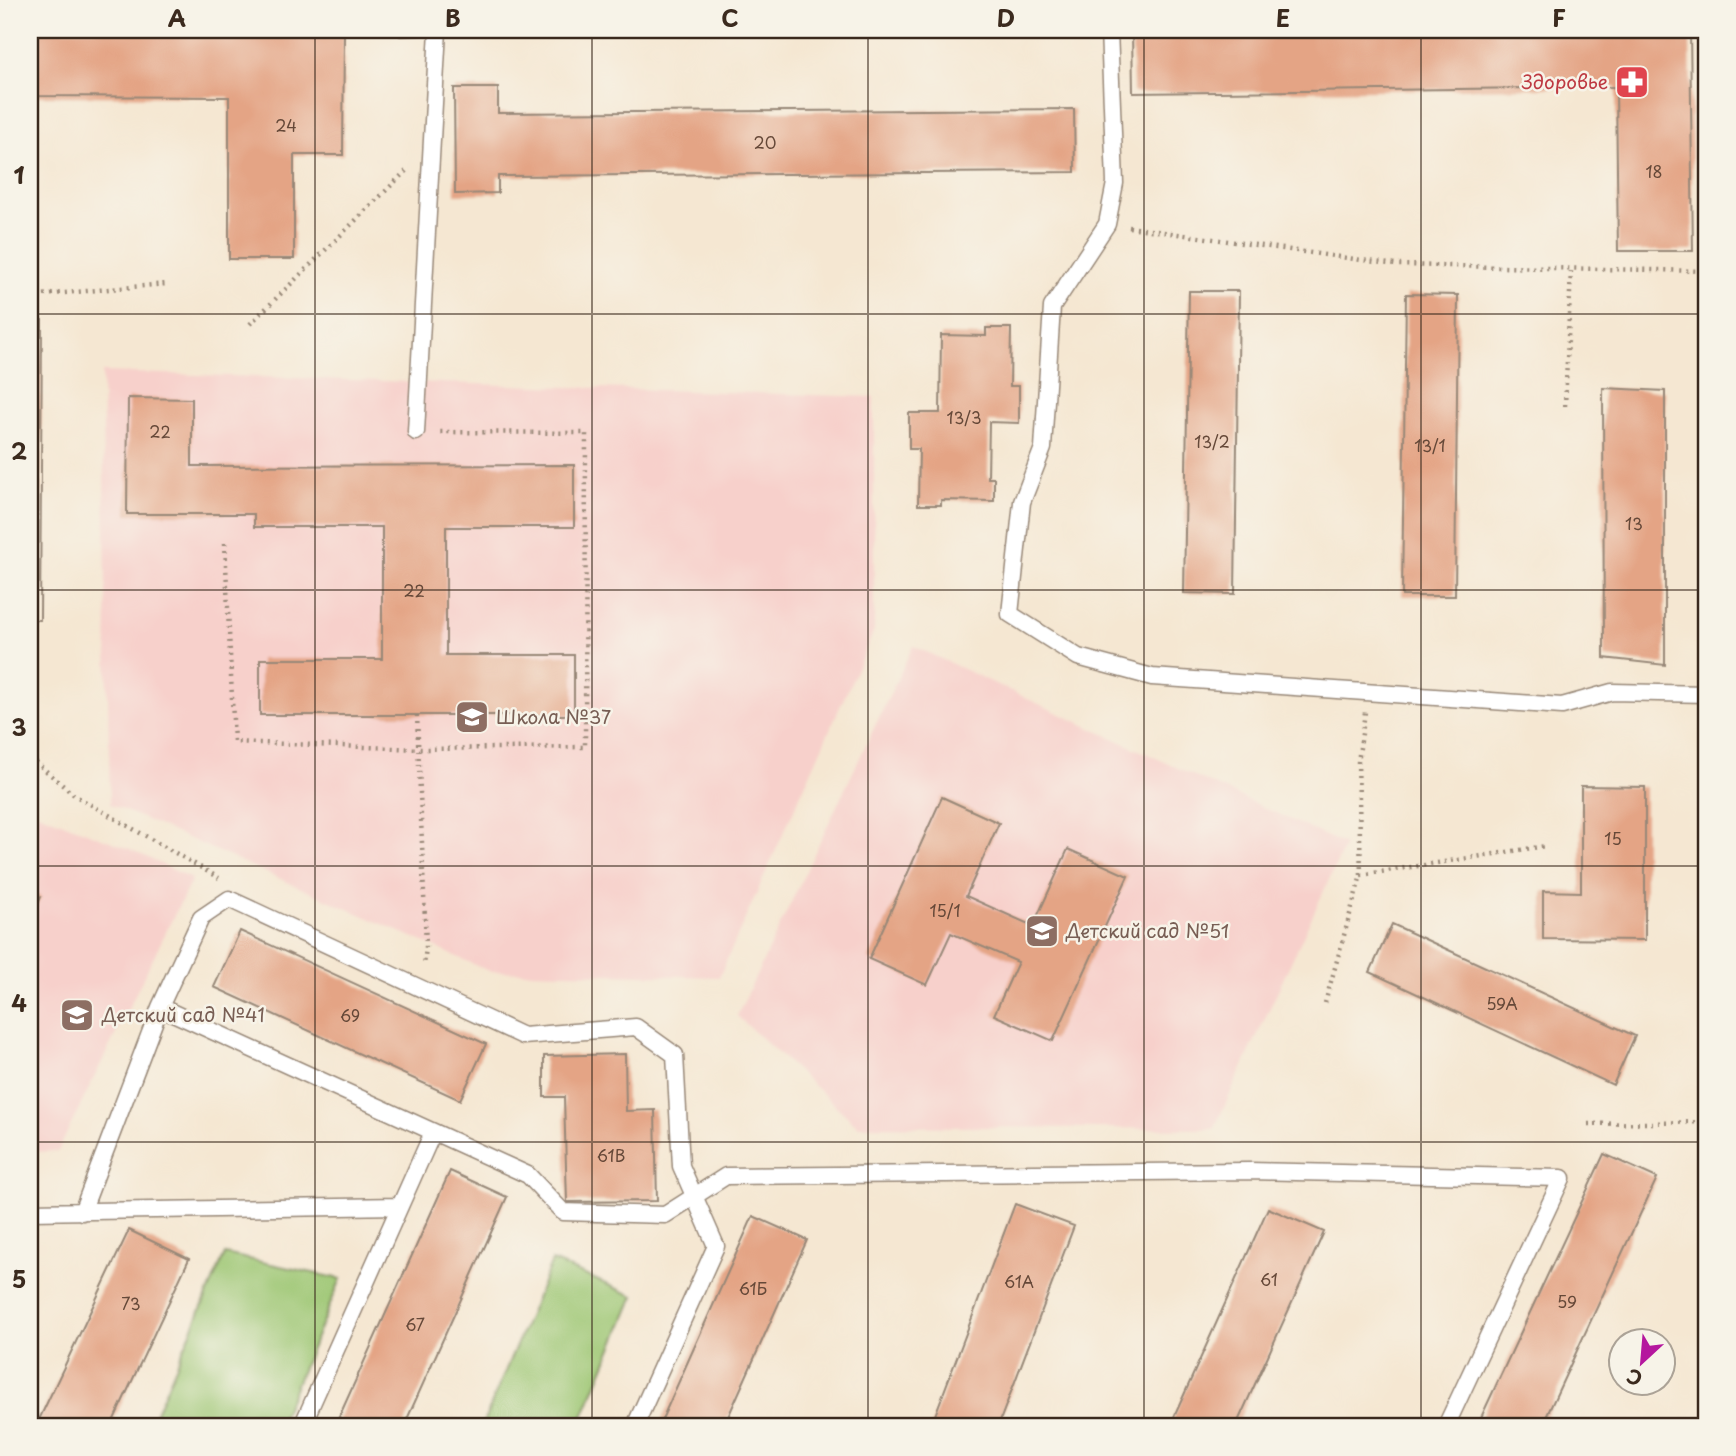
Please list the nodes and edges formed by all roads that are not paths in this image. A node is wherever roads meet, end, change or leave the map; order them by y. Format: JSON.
{"nodes":[{"id":1,"x":438,"y":30,"type":"edge"},
{"id":2,"x":1109,"y":30,"type":"edge"},
{"id":3,"x":416,"y":432,"type":"road end"},
{"id":4,"x":1706,"y":694,"type":"edge"},
{"id":5,"x":160,"y":1007,"type":"junction"},
{"id":6,"x":433,"y":1132,"type":"junction"},
{"id":7,"x":694,"y":1196,"type":"junction"},
{"id":8,"x":400,"y":1206,"type":"junction"},
{"id":9,"x":30,"y":1212,"type":"edge"},
{"id":10,"x":82,"y":1212,"type":"junction"},
{"id":11,"x":302,"y":1426,"type":"edge"},
{"id":12,"x":635,"y":1426,"type":"edge"},
{"id":13,"x":1446,"y":1426,"type":"edge"}],
"edges":[{"from":1,"to":3,"type":"lane"},
{"from":2,"to":4,"type":"lane"},
{"from":5,"to":6,"type":"lane"},
{"from":5,"to":7,"type":"lane"},
{"from":5,"to":10,"type":"lane"},
{"from":6,"to":7,"type":"lane"},
{"from":6,"to":8,"type":"lane"},
{"from":7,"to":12,"type":"lane"},
{"from":7,"to":13,"type":"lane"},
{"from":8,"to":10,"type":"lane"},
{"from":8,"to":11,"type":"lane"},
{"from":9,"to":10,"type":"lane"}]}
